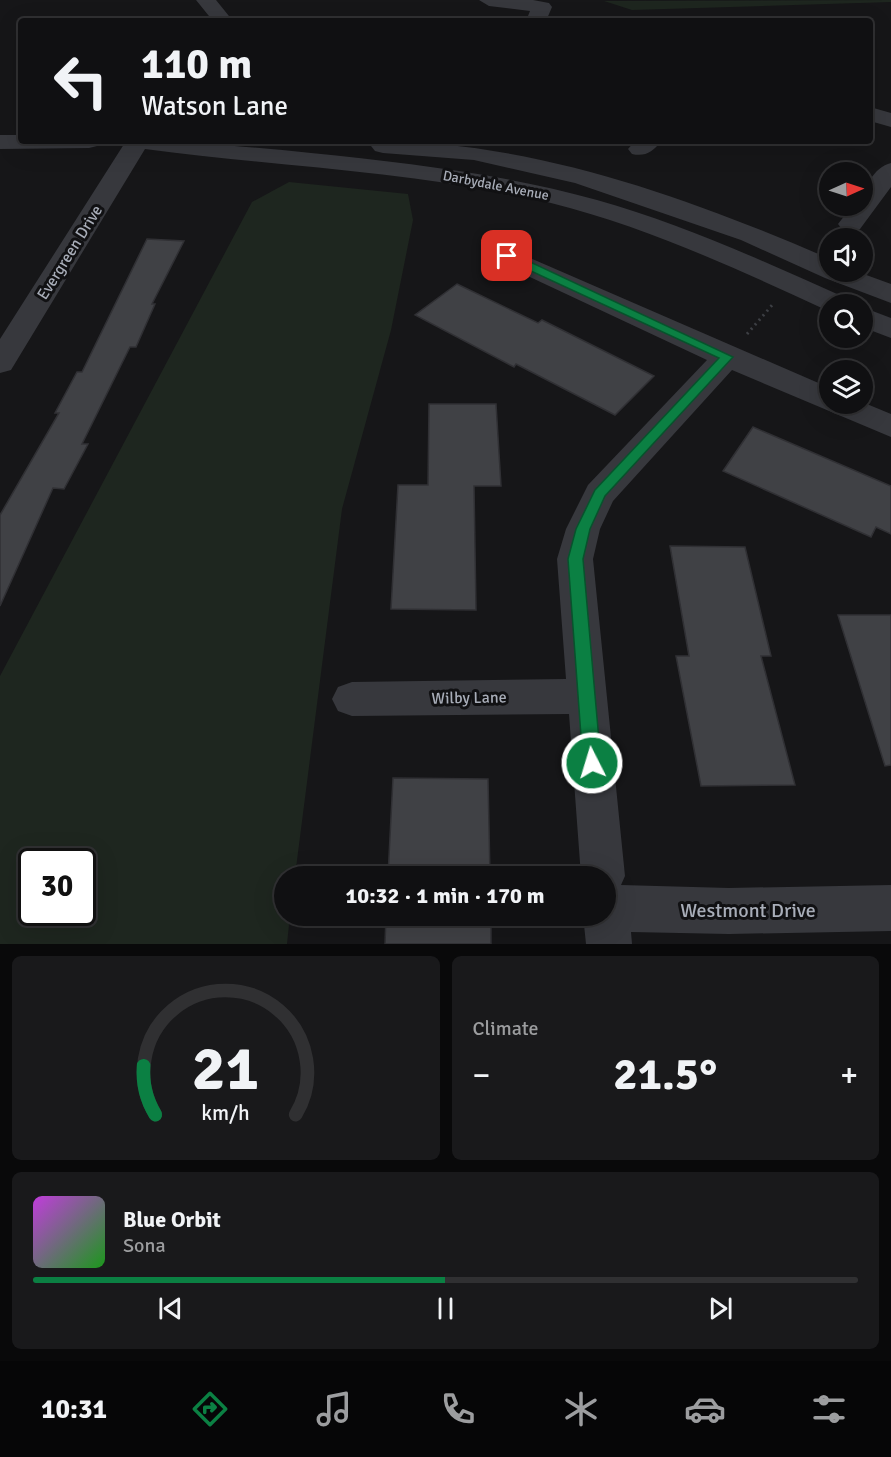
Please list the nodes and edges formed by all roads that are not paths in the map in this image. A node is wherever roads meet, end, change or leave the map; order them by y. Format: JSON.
{"nodes":[{"id":1,"x":206,"y":0,"type":"edge"},
{"id":2,"x":489,"y":0,"type":"edge"},
{"id":3,"x":221,"y":18,"type":"edge"},
{"id":4,"x":537,"y":18,"type":"edge"},
{"id":5,"x":873,"y":115,"type":"edge"},
{"id":6,"x":891,"y":120,"type":"edge"},
{"id":7,"x":0,"y":142,"type":"edge"},
{"id":8,"x":18,"y":142,"type":"edge"},
{"id":9,"x":137,"y":144,"type":"edge"},
{"id":10,"x":158,"y":144,"type":"edge"},
{"id":11,"x":385,"y":144,"type":"edge"},
{"id":12,"x":477,"y":147,"type":"edge"},
{"id":13,"x":891,"y":170,"type":"edge"},
{"id":14,"x":463,"y":178,"type":"junction"},
{"id":15,"x":851,"y":224,"type":"dead end"},
{"id":16,"x":507,"y":256,"type":"dead end"},
{"id":17,"x":819,"y":264,"type":"edge"},
{"id":18,"x":860,"y":282,"type":"edge"},
{"id":19,"x":891,"y":294,"type":"edge"},
{"id":20,"x":819,"y":297,"type":"edge"},
{"id":21,"x":873,"y":321,"type":"edge"},
{"id":22,"x":891,"y":329,"type":"edge"},
{"id":23,"x":738,"y":345,"type":"junction"},
{"id":24,"x":0,"y":363,"type":"edge"},
{"id":25,"x":819,"y":393,"type":"edge"},
{"id":26,"x":862,"y":414,"type":"edge"},
{"id":27,"x":891,"y":426,"type":"edge"},
{"id":28,"x":586,"y":696,"type":"junction"},
{"id":29,"x":352,"y":699,"type":"dead end"},
{"id":30,"x":602,"y":866,"type":"edge"},
{"id":31,"x":891,"y":908,"type":"edge"},
{"id":32,"x":616,"y":910,"type":"edge"},
{"id":33,"x":607,"y":926,"type":"edge"},
{"id":34,"x":609,"y":944,"type":"edge"}],
"edges":[{"from":1,"to":3,"type":"street"},
{"from":2,"to":4,"type":"street"},
{"from":5,"to":6,"type":"street"},
{"from":7,"to":8,"type":"street"},
{"from":9,"to":24,"type":"street","name":"Evergreen Drive"},
{"from":10,"to":14,"type":"street","name":"Darbydale Avenue"},
{"from":11,"to":12,"type":"street","name":"Darbydale Avenue"},
{"from":12,"to":14,"type":"street"},
{"from":12,"to":17,"type":"street","name":"Darbydale Avenue"},
{"from":13,"to":15,"type":"street"},
{"from":14,"to":20,"type":"street","name":"Darbydale Avenue"},
{"from":16,"to":23,"type":"street"},
{"from":18,"to":19,"type":"street"},
{"from":21,"to":22,"type":"street"},
{"from":23,"to":25,"type":"street"},
{"from":23,"to":28,"type":"street"},
{"from":26,"to":27,"type":"street"},
{"from":28,"to":29,"type":"street","name":"Wilby Lane"},
{"from":28,"to":30,"type":"street"},
{"from":31,"to":32,"type":"street","name":"Westmont Drive"},
{"from":33,"to":34,"type":"street"}]}
